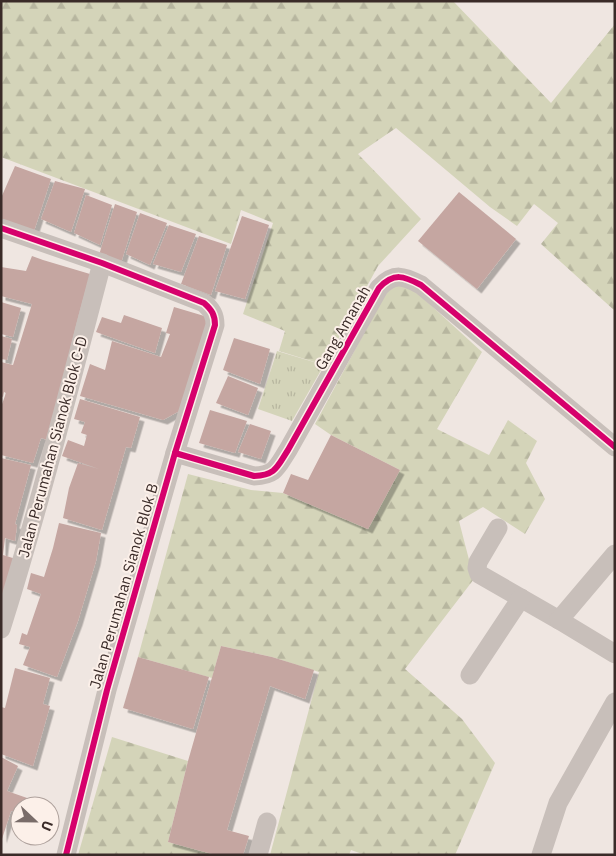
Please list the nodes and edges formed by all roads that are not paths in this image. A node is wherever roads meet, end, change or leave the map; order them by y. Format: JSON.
{"nodes":[{"id":1,"x":1,"y":228,"type":"edge"},
{"id":2,"x":102,"y":263,"type":"junction"},
{"id":3,"x":615,"y":447,"type":"edge"},
{"id":4,"x":175,"y":453,"type":"junction"},
{"id":5,"x":498,"y":528,"type":"dead end"},
{"id":6,"x":615,"y":554,"type":"edge"},
{"id":7,"x":521,"y":598,"type":"junction"},
{"id":8,"x":559,"y":620,"type":"junction"},
{"id":9,"x":1,"y":629,"type":"edge"},
{"id":10,"x":615,"y":654,"type":"edge"},
{"id":11,"x":470,"y":674,"type":"dead end"},
{"id":12,"x":615,"y":702,"type":"edge"},
{"id":13,"x":266,"y":822,"type":"dead end"},
{"id":14,"x":66,"y":855,"type":"edge"},
{"id":15,"x":258,"y":855,"type":"edge"},
{"id":16,"x":541,"y":855,"type":"edge"}],
"edges":[{"from":1,"to":2,"type":"street"},
{"from":2,"to":4,"type":"street","name":"Jalan Perumahan Sianok Blok B"},
{"from":2,"to":9,"type":"street","name":"Jalan Perumahan Sianok Blok C-D"},
{"from":3,"to":4,"type":"street","name":"Gang Amanah"},
{"from":4,"to":14,"type":"street","name":"Jalan Perumahan Sianok Blok B"},
{"from":5,"to":7,"type":"street"},
{"from":6,"to":8,"type":"street"},
{"from":7,"to":8,"type":"street"},
{"from":7,"to":11,"type":"street"},
{"from":8,"to":10,"type":"street"},
{"from":12,"to":16,"type":"street"},
{"from":13,"to":15,"type":"street"}]}
